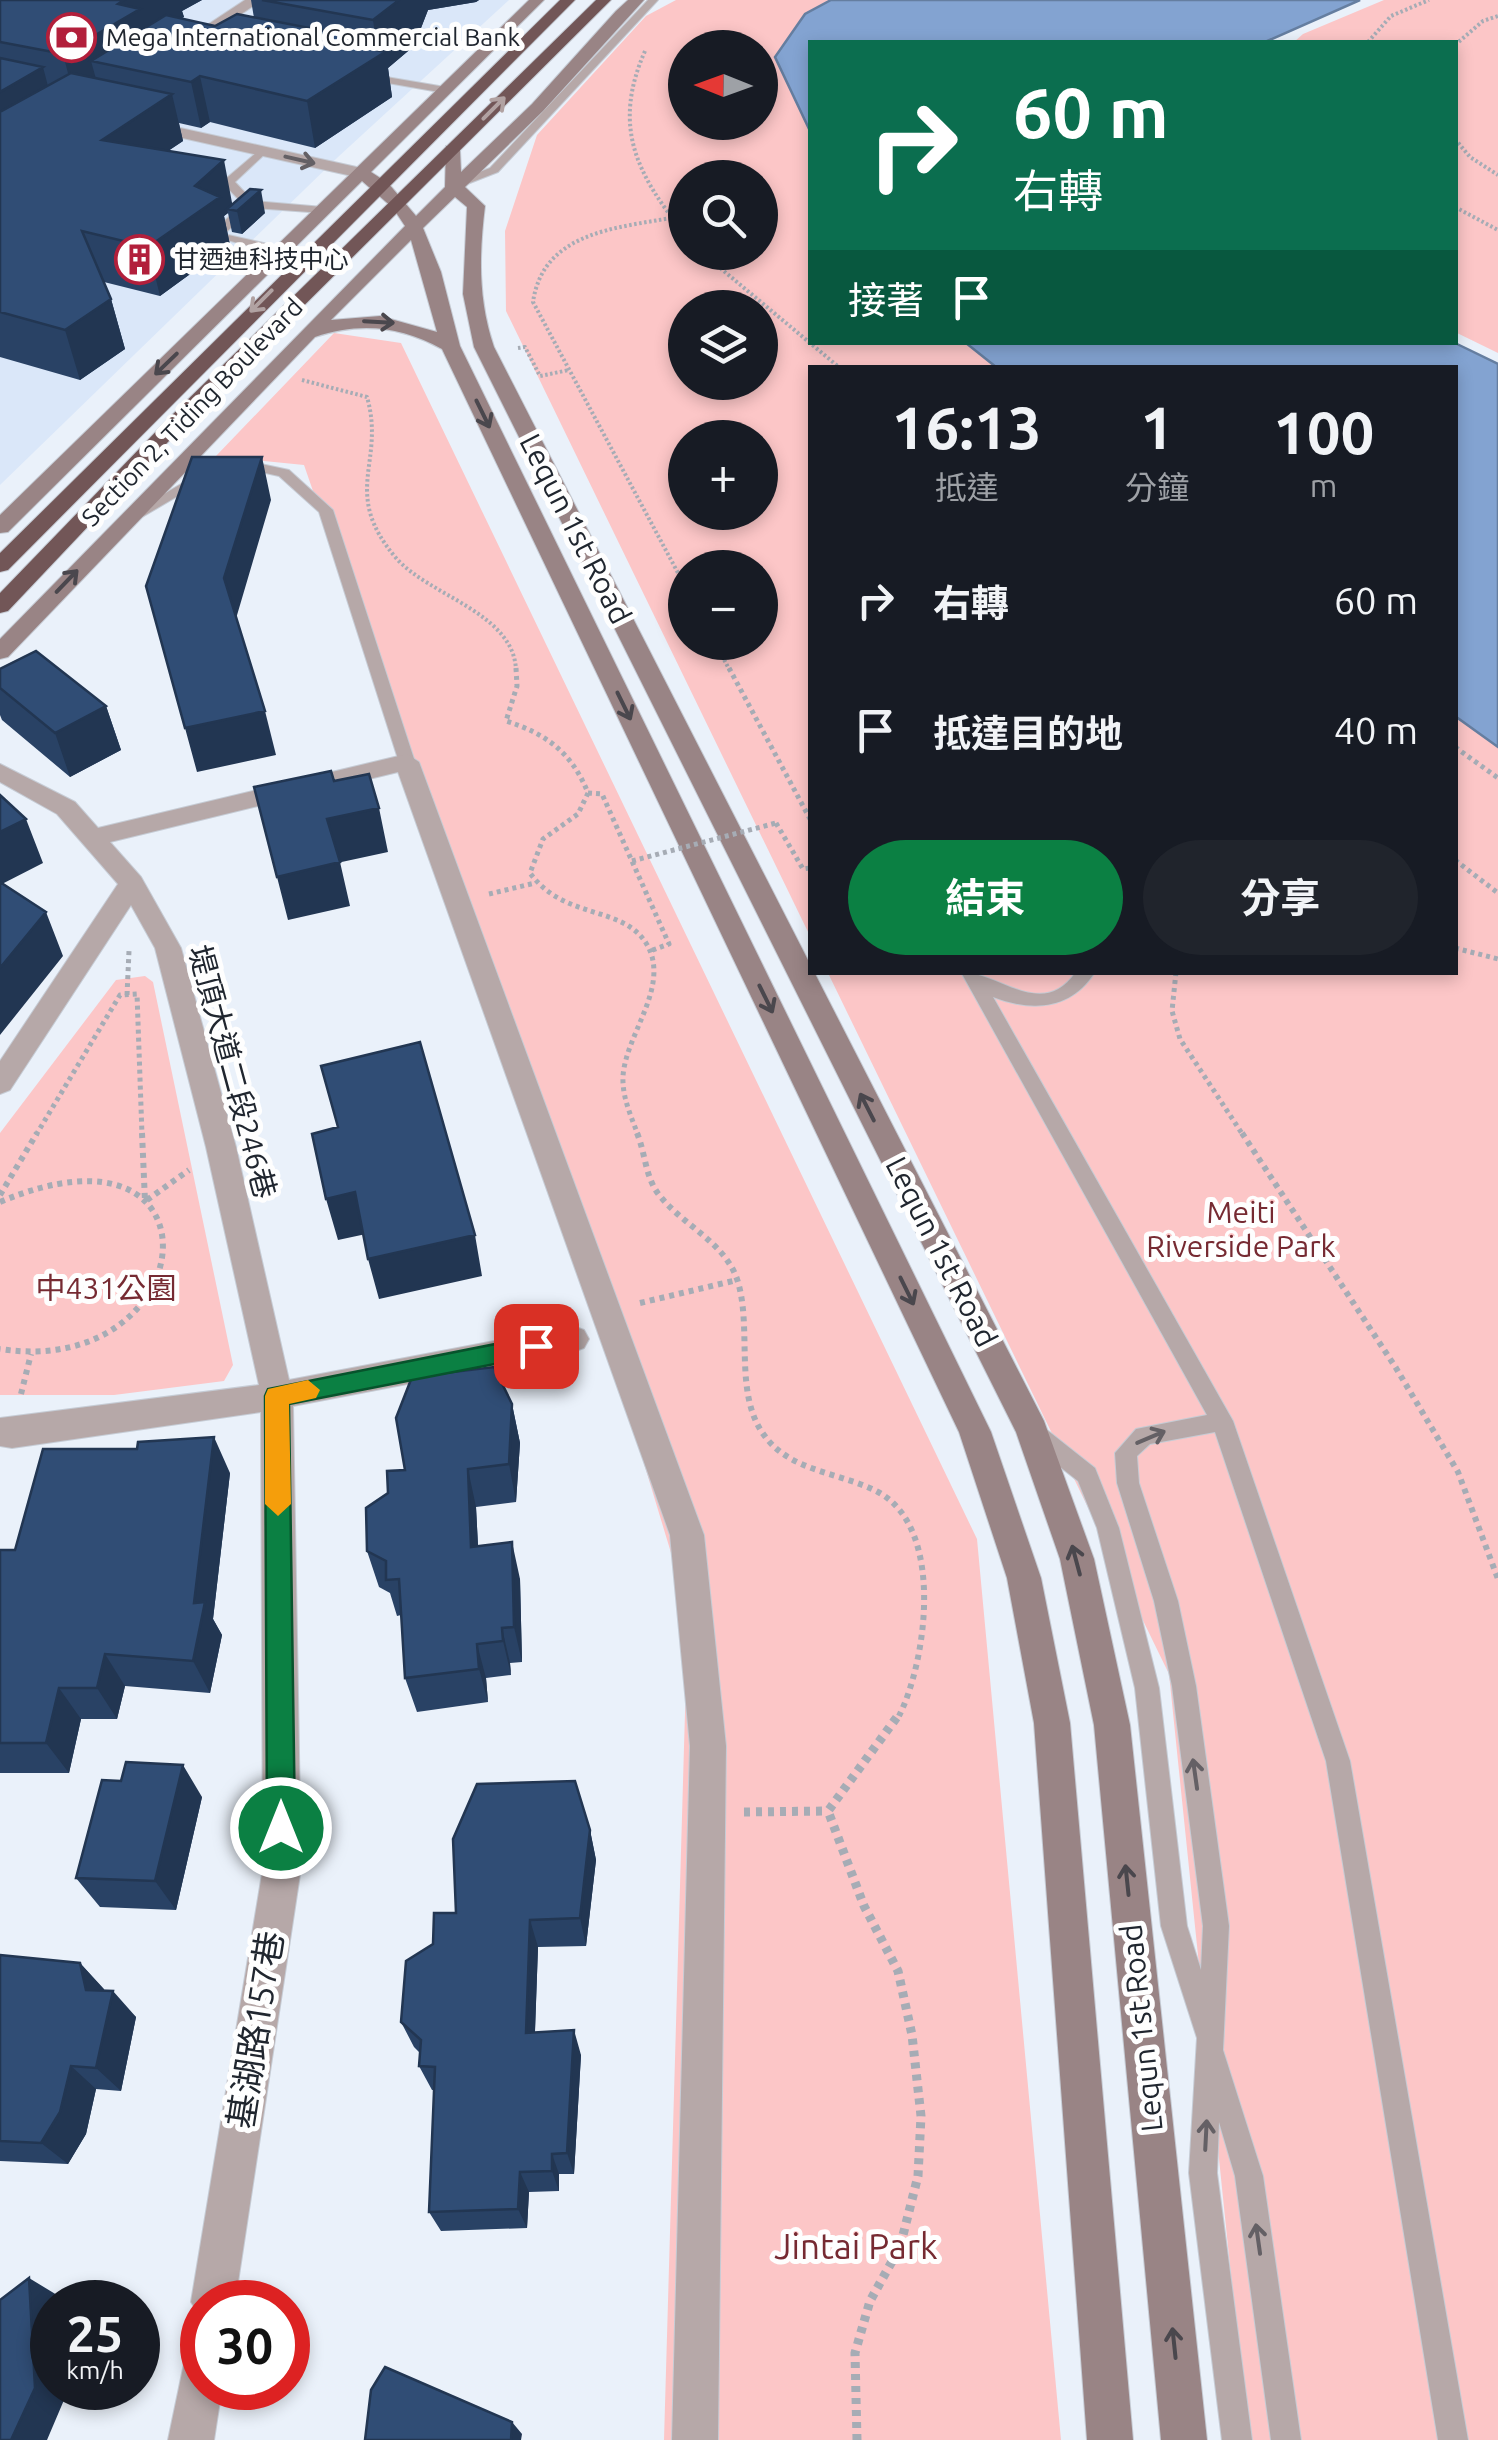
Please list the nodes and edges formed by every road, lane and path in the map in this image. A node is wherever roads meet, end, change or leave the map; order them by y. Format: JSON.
{"nodes":[{"id":1,"x":255,"y":0,"type":"edge"},
{"id":2,"x":538,"y":0,"type":"edge"},
{"id":3,"x":568,"y":0,"type":"edge"},
{"id":4,"x":604,"y":0,"type":"edge"},
{"id":5,"x":637,"y":0,"type":"edge"},
{"id":6,"x":653,"y":0,"type":"edge"},
{"id":7,"x":1429,"y":0,"type":"edge"},
{"id":8,"x":1498,"y":16,"type":"edge"},
{"id":9,"x":1370,"y":40,"type":"edge"},
{"id":10,"x":1458,"y":42,"type":"edge"},
{"id":11,"x":650,"y":43,"type":"dead end"},
{"id":12,"x":168,"y":56,"type":"edge"},
{"id":13,"x":351,"y":74,"type":"edge"},
{"id":14,"x":445,"y":90,"type":"junction"},
{"id":15,"x":116,"y":118,"type":"edge"},
{"id":16,"x":1458,"y":142,"type":"edge"},
{"id":17,"x":452,"y":150,"type":"junction"},
{"id":18,"x":262,"y":152,"type":"junction"},
{"id":19,"x":360,"y":174,"type":"junction"},
{"id":20,"x":1498,"y":175,"type":"edge"},
{"id":21,"x":380,"y":183,"type":"junction"},
{"id":22,"x":453,"y":186,"type":"junction"},
{"id":23,"x":250,"y":204,"type":"junction"},
{"id":24,"x":1458,"y":209,"type":"edge"},
{"id":25,"x":323,"y":210,"type":"junction"},
{"id":26,"x":407,"y":213,"type":"junction"},
{"id":27,"x":668,"y":215,"type":"edge"},
{"id":28,"x":668,"y":218,"type":"edge"},
{"id":29,"x":1498,"y":230,"type":"edge"},
{"id":30,"x":281,"y":251,"type":"junction"},
{"id":31,"x":723,"y":270,"type":"edge"},
{"id":32,"x":304,"y":334,"type":"junction"},
{"id":33,"x":808,"y":341,"type":"edge"},
{"id":34,"x":812,"y":345,"type":"edge"},
{"id":35,"x":450,"y":346,"type":"junction"},
{"id":36,"x":519,"y":348,"type":"dead end"},
{"id":37,"x":836,"y":365,"type":"edge"},
{"id":38,"x":569,"y":370,"type":"junction"},
{"id":39,"x":286,"y":376,"type":"dead end"},
{"id":40,"x":124,"y":522,"type":"junction"},
{"id":41,"x":0,"y":527,"type":"edge"},
{"id":42,"x":668,"y":554,"type":"edge"},
{"id":43,"x":0,"y":565,"type":"edge"},
{"id":44,"x":0,"y":606,"type":"edge"},
{"id":45,"x":0,"y":652,"type":"edge"},
{"id":46,"x":725,"y":660,"type":"edge"},
{"id":47,"x":1458,"y":749,"type":"edge"},
{"id":48,"x":408,"y":762,"type":"junction"},
{"id":49,"x":0,"y":772,"type":"edge"},
{"id":50,"x":1498,"y":778,"type":"edge"},
{"id":51,"x":588,"y":793,"type":"junction"},
{"id":52,"x":808,"y":815,"type":"edge"},
{"id":53,"x":92,"y":838,"type":"junction"},
{"id":54,"x":632,"y":861,"type":"junction"},
{"id":55,"x":1458,"y":862,"type":"edge"},
{"id":56,"x":807,"y":868,"type":"edge"},
{"id":57,"x":132,"y":883,"type":"junction"},
{"id":58,"x":535,"y":883,"type":"junction"},
{"id":59,"x":1498,"y":894,"type":"edge"},
{"id":60,"x":460,"y":904,"type":"junction"},
{"id":61,"x":1458,"y":949,"type":"edge"},
{"id":62,"x":650,"y":952,"type":"junction"},
{"id":63,"x":1498,"y":960,"type":"edge"},
{"id":64,"x":973,"y":975,"type":"edge"},
{"id":65,"x":975,"y":975,"type":"edge"},
{"id":66,"x":1083,"y":975,"type":"edge"},
{"id":67,"x":1176,"y":975,"type":"edge"},
{"id":68,"x":0,"y":1084,"type":"edge"},
{"id":69,"x":221,"y":1148,"type":"junction"},
{"id":70,"x":0,"y":1198,"type":"edge"},
{"id":71,"x":146,"y":1201,"type":"junction"},
{"id":72,"x":737,"y":1280,"type":"junction"},
{"id":73,"x":610,"y":1315,"type":"junction"},
{"id":74,"x":574,"y":1339,"type":"dead end"},
{"id":75,"x":0,"y":1349,"type":"edge"},
{"id":76,"x":277,"y":1396,"type":"junction"},
{"id":77,"x":1222,"y":1420,"type":"junction"},
{"id":78,"x":1032,"y":1431,"type":"junction"},
{"id":79,"x":4,"y":1442,"type":"edge"},
{"id":80,"x":1498,"y":1580,"type":"edge"},
{"id":81,"x":828,"y":1810,"type":"junction"},
{"id":82,"x":707,"y":1812,"type":"junction"},
{"id":83,"x":1211,"y":2045,"type":"junction"},
{"id":84,"x":216,"y":2280,"type":"edge"},
{"id":85,"x":196,"y":2410,"type":"edge"},
{"id":86,"x":191,"y":2440,"type":"edge"},
{"id":87,"x":695,"y":2440,"type":"edge"},
{"id":88,"x":857,"y":2440,"type":"edge"},
{"id":89,"x":1110,"y":2440,"type":"edge"},
{"id":90,"x":1184,"y":2440,"type":"edge"},
{"id":91,"x":1237,"y":2440,"type":"edge"},
{"id":92,"x":1286,"y":2440,"type":"edge"},
{"id":93,"x":1452,"y":2440,"type":"edge"}],
"edges":[{"from":1,"to":12,"type":"street"},
{"from":2,"to":14,"type":"main road","name":"Section 2, Tiding Boulevard"},
{"from":3,"to":21,"type":"highway","name":"Section 2, Tiding Boulevard"},
{"from":17,"to":4,"type":"highway","name":"Section 2, Tiding Boulevard","one_way":true},
{"from":5,"to":22,"type":"main road","name":"Section 2, Tiding Boulevard"},
{"from":6,"to":22,"type":"lane"},
{"from":7,"to":9,"type":"path"},
{"from":8,"to":10,"type":"path"},
{"from":11,"to":27,"type":"path"},
{"from":13,"to":14,"type":"lane"},
{"from":14,"to":19,"type":"main road","name":"Section 2, Tiding Boulevard"},
{"from":15,"to":18,"type":"street"},
{"from":16,"to":20,"type":"path"},
{"from":17,"to":22,"type":"main road","name":"Lequn 1st Road"},
{"from":17,"to":26,"type":"highway","name":"Section 2, Tiding Boulevard"},
{"from":18,"to":19,"type":"street","one_way":true},
{"from":18,"to":23,"type":"lane"},
{"from":19,"to":21,"type":"main road"},
{"from":19,"to":25,"type":"main road","name":"Section 2, Tiding Boulevard"},
{"from":21,"to":26,"type":"main road"},
{"from":21,"to":43,"type":"highway","name":"Section 2, Tiding Boulevard","one_way":true},
{"from":22,"to":26,"type":"main road","name":"Section 2, Tiding Boulevard"},
{"from":78,"to":22,"type":"main road","name":"Lequn 1st Road","one_way":true},
{"from":23,"to":25,"type":"lane"},
{"from":23,"to":30,"type":"lane"},
{"from":24,"to":29,"type":"path"},
{"from":25,"to":30,"type":"main road","name":"Section 2, Tiding Boulevard"},
{"from":26,"to":32,"type":"main road","name":"Section 2, Tiding Boulevard"},
{"from":26,"to":35,"type":"main road","name":"Lequn 1st Road"},
{"from":26,"to":44,"type":"highway","name":"Section 2, Tiding Boulevard"},
{"from":28,"to":38,"type":"path"},
{"from":30,"to":41,"type":"main road","name":"Section 2, Tiding Boulevard","one_way":true},
{"from":31,"to":33,"type":"path"},
{"from":32,"to":35,"type":"main road","one_way":true},
{"from":32,"to":40,"type":"main road","name":"Section 2, Tiding Boulevard"},
{"from":34,"to":37,"type":"path"},
{"from":35,"to":89,"type":"main road","name":"Lequn 1st Road","one_way":true},
{"from":36,"to":38,"type":"path"},
{"from":38,"to":42,"type":"path"},
{"from":39,"to":51,"type":"path"},
{"from":45,"to":40,"type":"main road","name":"Section 2, Tiding Boulevard","one_way":true},
{"from":40,"to":48,"type":"lane"},
{"from":46,"to":52,"type":"path"},
{"from":47,"to":50,"type":"path"},
{"from":48,"to":53,"type":"street"},
{"from":48,"to":60,"type":"street"},
{"from":49,"to":53,"type":"street","name":"堤頂大道二段246巷"},
{"from":51,"to":54,"type":"path"},
{"from":51,"to":58,"type":"path"},
{"from":53,"to":57,"type":"street","name":"堤頂大道二段246巷"},
{"from":54,"to":56,"type":"path","bridge":true},
{"from":54,"to":62,"type":"path"},
{"from":55,"to":59,"type":"path"},
{"from":57,"to":68,"type":"street"},
{"from":57,"to":69,"type":"street","name":"堤頂大道二段246巷"},
{"from":58,"to":60,"type":"path"},
{"from":58,"to":62,"type":"path"},
{"from":60,"to":73,"type":"street"},
{"from":61,"to":63,"type":"path"},
{"from":62,"to":72,"type":"path"},
{"from":64,"to":77,"type":"lane"},
{"from":65,"to":66,"type":"lane"},
{"from":67,"to":80,"type":"path"},
{"from":69,"to":71,"type":"path"},
{"from":69,"to":76,"type":"street","name":"堤頂大道二段246巷"},
{"from":70,"to":71,"type":"path"},
{"from":70,"to":71,"type":"path"},
{"from":71,"to":75,"type":"path"},
{"from":72,"to":73,"type":"path"},
{"from":72,"to":81,"type":"path"},
{"from":73,"to":82,"type":"street"},
{"from":74,"to":76,"type":"street"},
{"from":76,"to":79,"type":"street"},
{"from":76,"to":84,"type":"street","name":"基湖路157巷"},
{"from":83,"to":77,"type":"lane","one_way":true},
{"from":77,"to":93,"type":"lane"},
{"from":78,"to":83,"type":"lane"},
{"from":90,"to":78,"type":"main road","name":"Lequn 1st Road","one_way":true},
{"from":81,"to":82,"type":"path"},
{"from":81,"to":88,"type":"path"},
{"from":82,"to":87,"type":"street"},
{"from":91,"to":83,"type":"lane","one_way":true},
{"from":92,"to":83,"type":"lane","one_way":true},
{"from":85,"to":86,"type":"street"}]}
